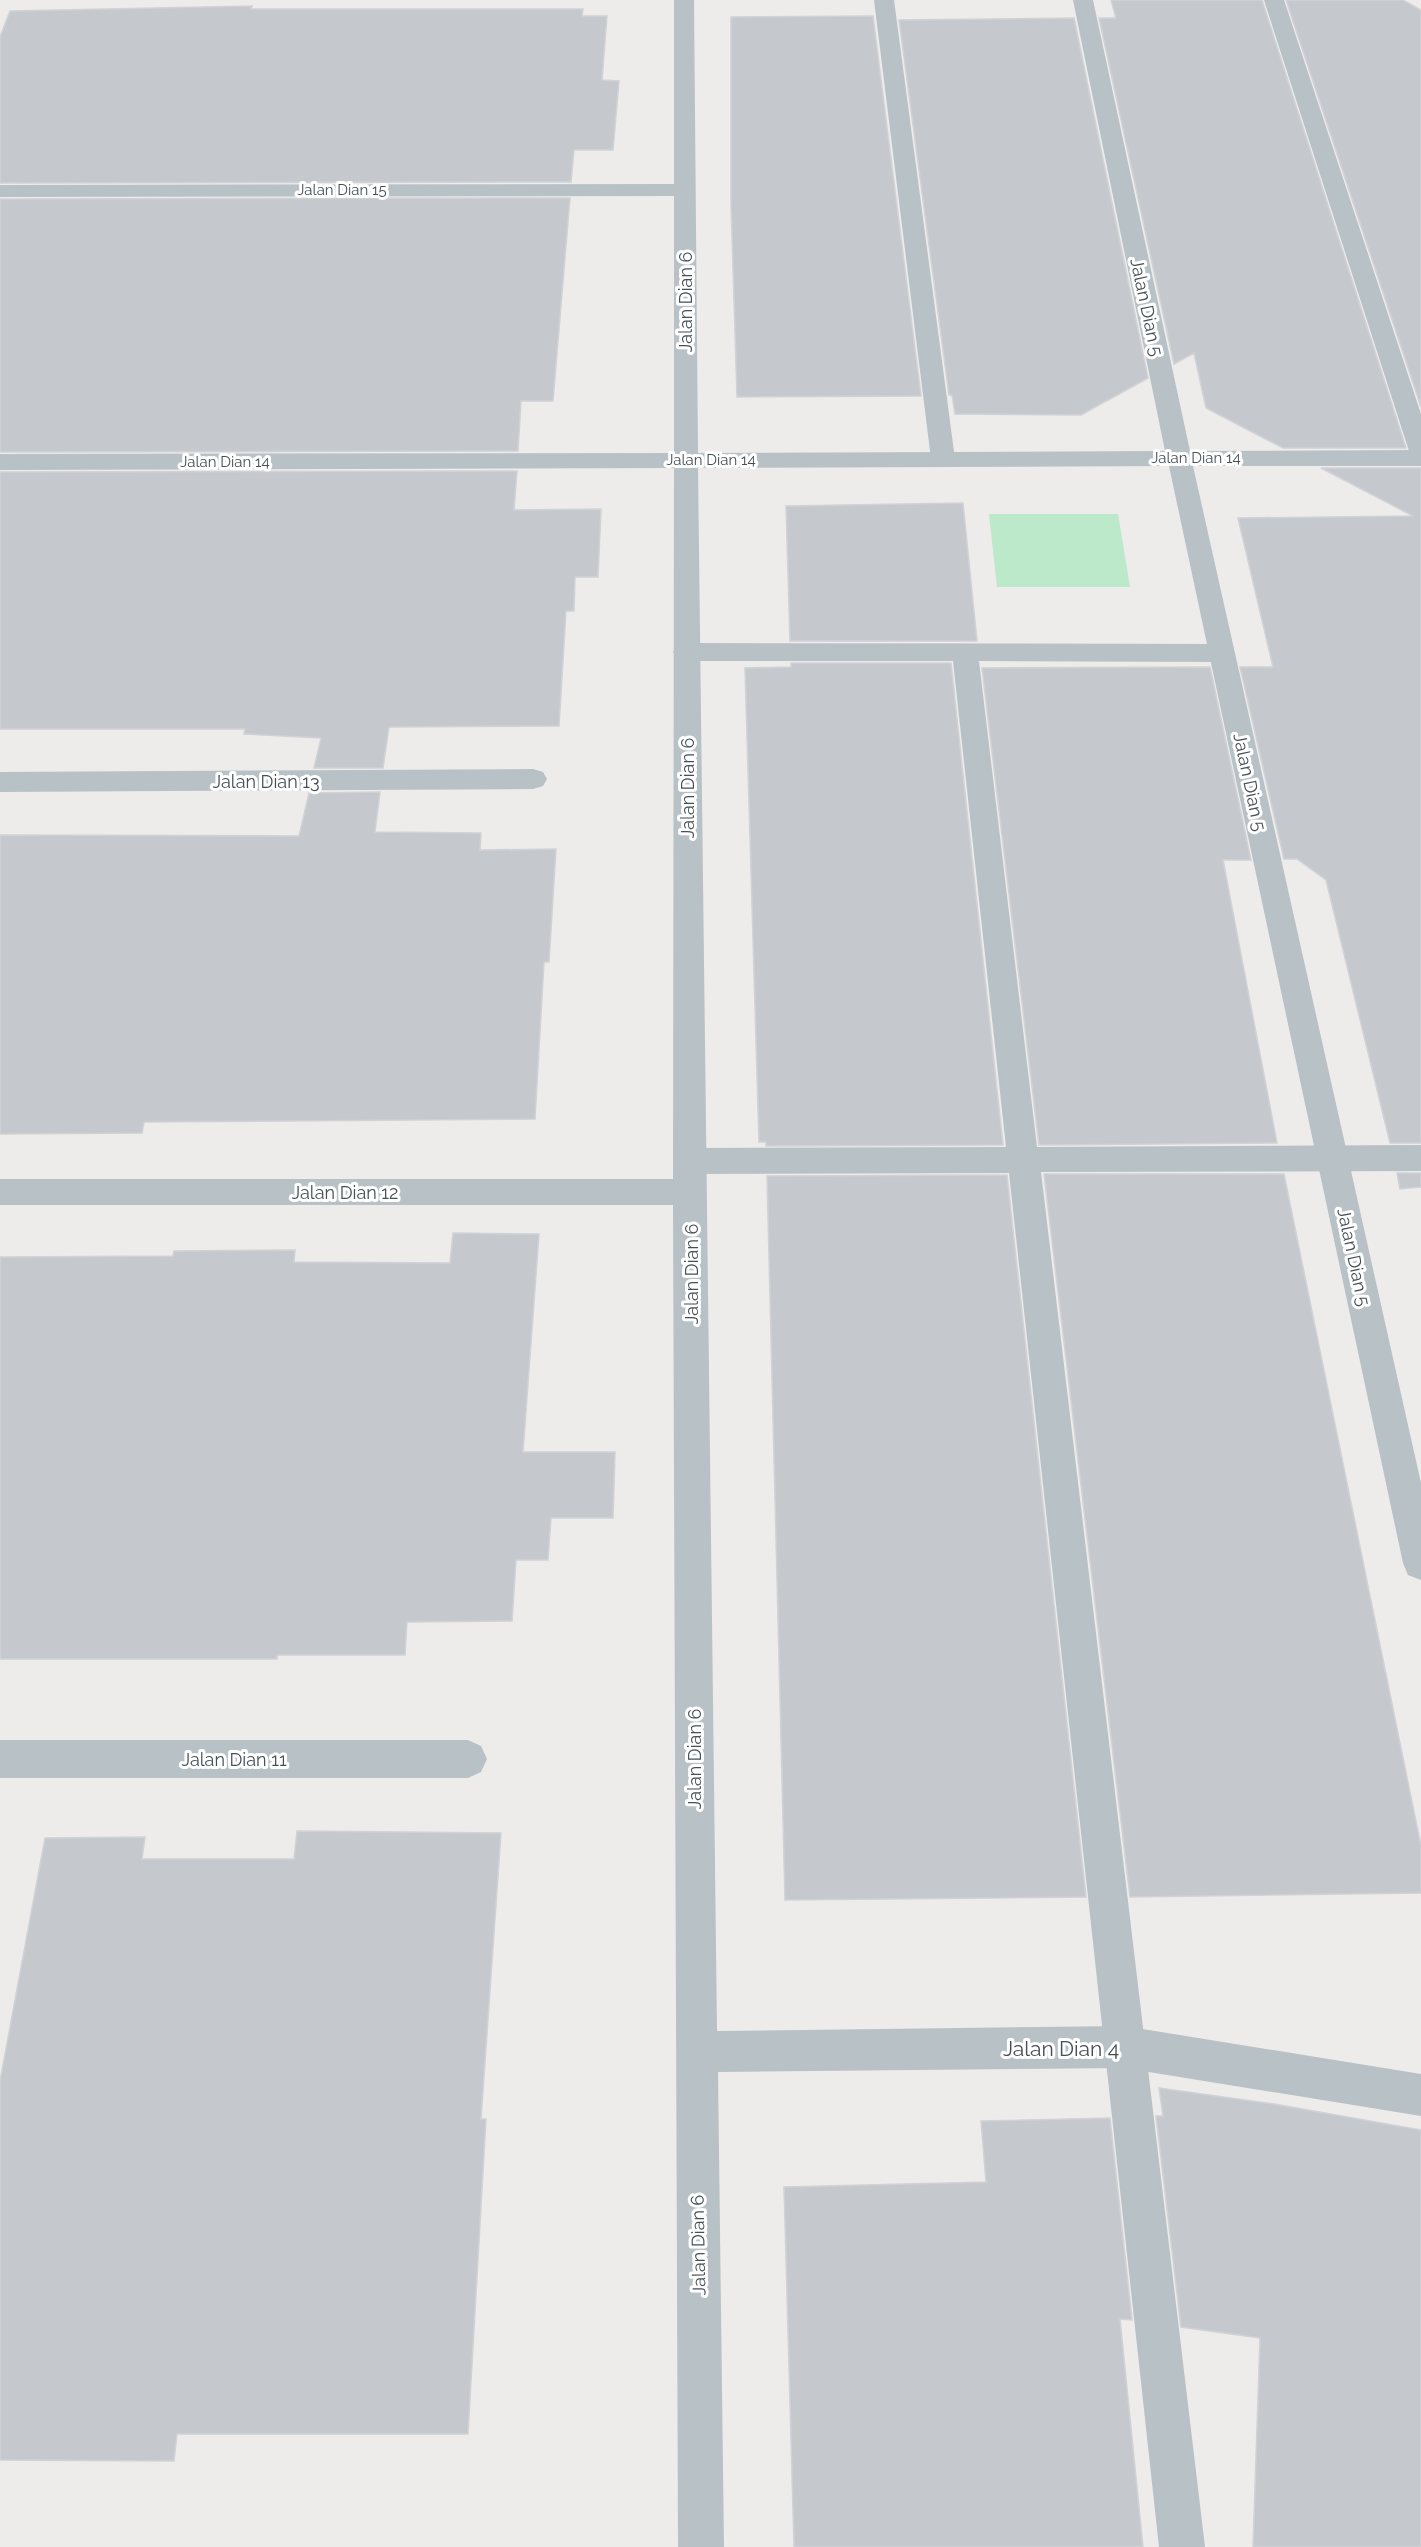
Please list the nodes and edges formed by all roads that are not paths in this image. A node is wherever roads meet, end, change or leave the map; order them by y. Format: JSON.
{"nodes":[{"id":1,"x":684,"y":0,"type":"edge"},
{"id":2,"x":884,"y":0,"type":"edge"},
{"id":3,"x":1083,"y":0,"type":"edge"},
{"id":4,"x":1274,"y":0,"type":"edge"},
{"id":5,"x":685,"y":190,"type":"junction"},
{"id":6,"x":0,"y":191,"type":"edge"},
{"id":7,"x":1421,"y":451,"type":"edge"},
{"id":8,"x":1179,"y":458,"type":"junction"},
{"id":9,"x":1421,"y":458,"type":"edge"},
{"id":10,"x":943,"y":459,"type":"junction"},
{"id":11,"x":685,"y":460,"type":"junction"},
{"id":12,"x":0,"y":462,"type":"edge"},
{"id":13,"x":686,"y":652,"type":"junction"},
{"id":14,"x":965,"y":652,"type":"junction"},
{"id":15,"x":1222,"y":653,"type":"junction"},
{"id":16,"x":533,"y":779,"type":"dead end"},
{"id":17,"x":0,"y":782,"type":"edge"},
{"id":18,"x":1332,"y":1158,"type":"junction"},
{"id":19,"x":1421,"y":1158,"type":"edge"},
{"id":20,"x":1023,"y":1159,"type":"junction"},
{"id":21,"x":689,"y":1161,"type":"junction"},
{"id":22,"x":0,"y":1192,"type":"edge"},
{"id":23,"x":690,"y":1192,"type":"junction"},
{"id":24,"x":1421,"y":1563,"type":"edge"},
{"id":25,"x":468,"y":1759,"type":"dead end"},
{"id":26,"x":0,"y":1760,"type":"edge"},
{"id":27,"x":1124,"y":2047,"type":"junction"},
{"id":28,"x":696,"y":2052,"type":"junction"},
{"id":29,"x":1421,"y":2095,"type":"edge"},
{"id":30,"x":701,"y":2547,"type":"edge"},
{"id":31,"x":1182,"y":2547,"type":"edge"}],
"edges":[{"from":1,"to":5,"type":"street","name":"Jalan Dian 6"},
{"from":2,"to":10,"type":"street"},
{"from":3,"to":8,"type":"street","name":"Jalan Dian 5"},
{"from":4,"to":7,"type":"street"},
{"from":5,"to":6,"type":"street","name":"Jalan Dian 15"},
{"from":5,"to":11,"type":"street","name":"Jalan Dian 6"},
{"from":8,"to":9,"type":"street","name":"Jalan Dian 14"},
{"from":8,"to":10,"type":"street","name":"Jalan Dian 14"},
{"from":8,"to":15,"type":"street","name":"Jalan Dian 5"},
{"from":10,"to":11,"type":"street","name":"Jalan Dian 14"},
{"from":11,"to":12,"type":"street","name":"Jalan Dian 14"},
{"from":11,"to":13,"type":"street","name":"Jalan Dian 6"},
{"from":13,"to":14,"type":"street"},
{"from":13,"to":21,"type":"street","name":"Jalan Dian 6"},
{"from":14,"to":15,"type":"street"},
{"from":14,"to":20,"type":"street"},
{"from":15,"to":18,"type":"street","name":"Jalan Dian 5"},
{"from":16,"to":17,"type":"street","name":"Jalan Dian 13"},
{"from":18,"to":19,"type":"street"},
{"from":18,"to":20,"type":"street"},
{"from":18,"to":24,"type":"street","name":"Jalan Dian 5"},
{"from":20,"to":21,"type":"street"},
{"from":20,"to":27,"type":"street"},
{"from":21,"to":23,"type":"street","name":"Jalan Dian 6"},
{"from":22,"to":23,"type":"street","name":"Jalan Dian 12"},
{"from":23,"to":28,"type":"street","name":"Jalan Dian 6"},
{"from":25,"to":26,"type":"street","name":"Jalan Dian 11"},
{"from":27,"to":28,"type":"street","name":"Jalan Dian 4"},
{"from":27,"to":29,"type":"street","name":"Jalan Dian 4"},
{"from":27,"to":31,"type":"street"},
{"from":28,"to":30,"type":"street","name":"Jalan Dian 6"}]}
